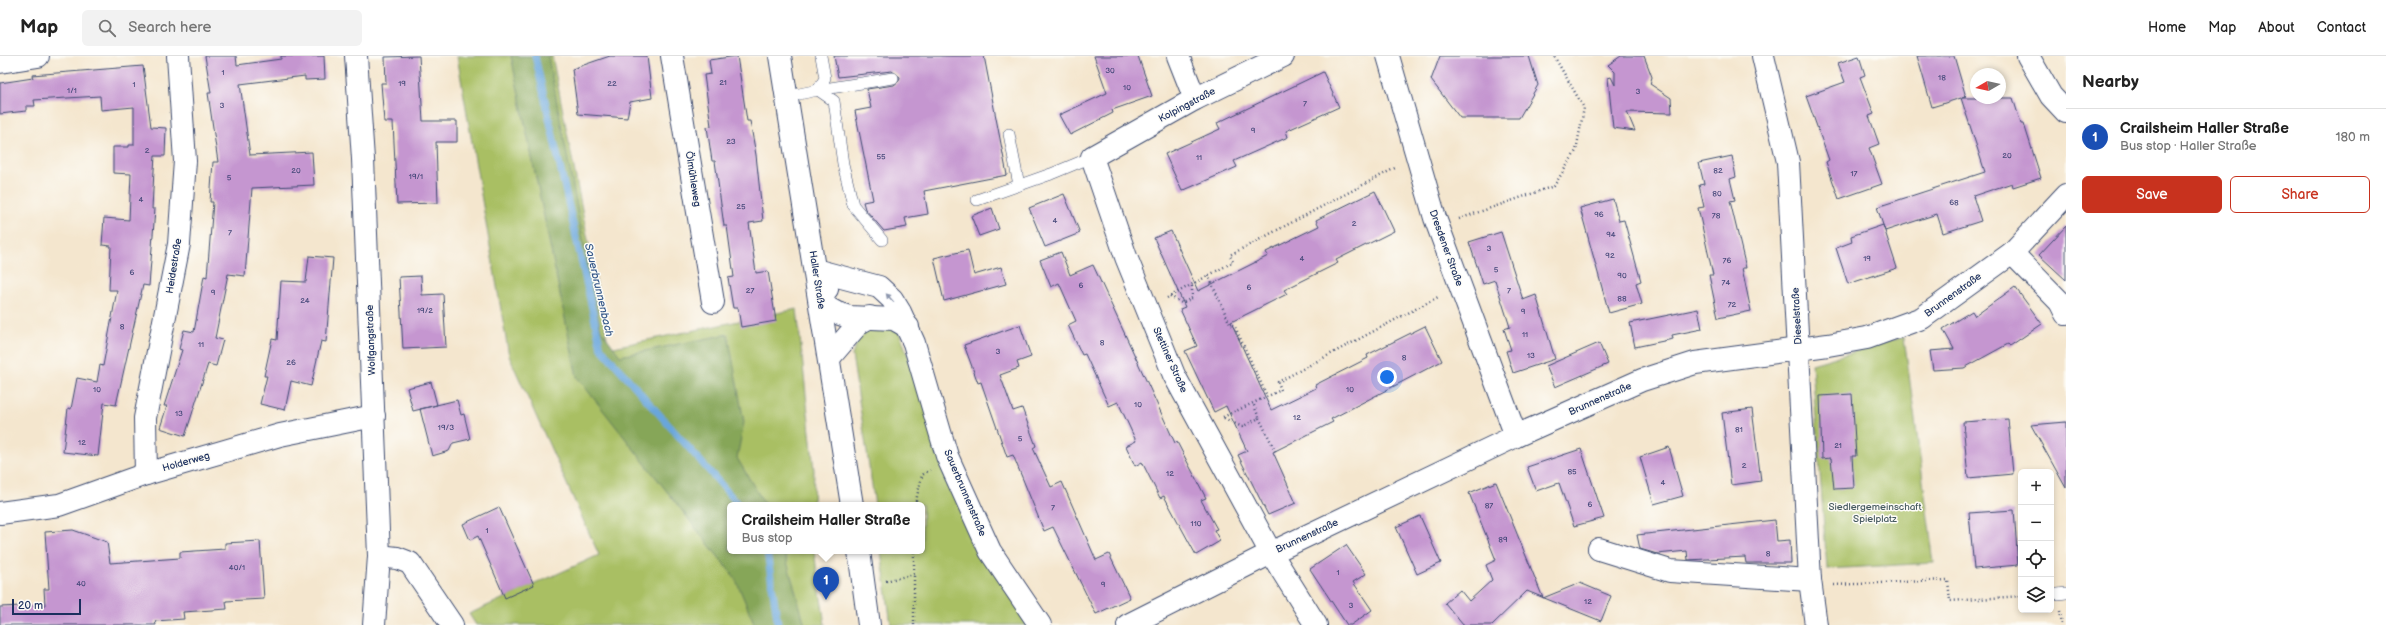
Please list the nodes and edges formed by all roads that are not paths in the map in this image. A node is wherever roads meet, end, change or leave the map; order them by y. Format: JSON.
{"nodes":[{"id":1,"x":38,"y":56,"type":"edge"},
{"id":2,"x":178,"y":56,"type":"edge"},
{"id":3,"x":356,"y":56,"type":"edge"},
{"id":4,"x":672,"y":56,"type":"edge"},
{"id":5,"x":780,"y":56,"type":"edge"},
{"id":6,"x":821,"y":56,"type":"edge"},
{"id":7,"x":1178,"y":56,"type":"edge"},
{"id":8,"x":1283,"y":56,"type":"edge"},
{"id":9,"x":1388,"y":56,"type":"edge"},
{"id":10,"x":1763,"y":56,"type":"edge"},
{"id":11,"x":2028,"y":56,"type":"edge"},
{"id":12,"x":0,"y":62,"type":"edge"},
{"id":13,"x":893,"y":78,"type":"dead end"},
{"id":14,"x":818,"y":90,"type":"junction"},
{"id":15,"x":785,"y":97,"type":"junction"},
{"id":16,"x":1195,"y":99,"type":"junction"},
{"id":17,"x":2066,"y":112,"type":"edge"},
{"id":18,"x":1009,"y":134,"type":"dead end"},
{"id":19,"x":1092,"y":157,"type":"junction"},
{"id":20,"x":1019,"y":185,"type":"junction"},
{"id":21,"x":2066,"y":195,"type":"edge"},
{"id":22,"x":977,"y":200,"type":"dead end"},
{"id":23,"x":882,"y":240,"type":"dead end"},
{"id":24,"x":2012,"y":253,"type":"junction"},
{"id":25,"x":815,"y":270,"type":"junction"},
{"id":26,"x":863,"y":282,"type":"junction"},
{"id":27,"x":819,"y":297,"type":"junction"},
{"id":28,"x":713,"y":302,"type":"dead end"},
{"id":29,"x":2066,"y":314,"type":"edge"},
{"id":30,"x":870,"y":317,"type":"junction"},
{"id":31,"x":908,"y":327,"type":"junction"},
{"id":32,"x":1799,"y":348,"type":"junction"},
{"id":33,"x":829,"y":358,"type":"junction"},
{"id":34,"x":374,"y":416,"type":"junction"},
{"id":35,"x":1516,"y":436,"type":"junction"},
{"id":36,"x":146,"y":474,"type":"junction"},
{"id":37,"x":852,"y":502,"type":"edge"},
{"id":38,"x":0,"y":513,"type":"edge"},
{"id":39,"x":1599,"y":549,"type":"dead end"},
{"id":40,"x":1271,"y":553,"type":"junction"},
{"id":41,"x":859,"y":554,"type":"edge"},
{"id":42,"x":379,"y":556,"type":"junction"},
{"id":43,"x":1810,"y":580,"type":"junction"},
{"id":44,"x":374,"y":625,"type":"edge"},
{"id":45,"x":452,"y":625,"type":"edge"},
{"id":46,"x":869,"y":625,"type":"edge"},
{"id":47,"x":1040,"y":625,"type":"edge"},
{"id":48,"x":1128,"y":625,"type":"edge"},
{"id":49,"x":1316,"y":625,"type":"edge"},
{"id":50,"x":1816,"y":625,"type":"edge"}],
"edges":[{"from":1,"to":12,"type":"street"},
{"from":2,"to":36,"type":"street","name":"Heidestraße"},
{"from":3,"to":34,"type":"street","name":"Wolfgangstraße"},
{"from":4,"to":28,"type":"street","name":"Ölmühleweg"},
{"from":5,"to":15,"type":"street","name":"Haller Straße"},
{"from":6,"to":14,"type":"lane"},
{"from":7,"to":16,"type":"street"},
{"from":8,"to":16,"type":"street","name":"Kolpingstraße"},
{"from":9,"to":35,"type":"street","name":"Dresdener Straße"},
{"from":10,"to":32,"type":"street","name":"Dieselstraße"},
{"from":11,"to":17,"type":"street"},
{"from":13,"to":14,"type":"lane"},
{"from":14,"to":15,"type":"lane"},
{"from":14,"to":23,"type":"lane"},
{"from":15,"to":25,"type":"street","name":"Haller Straße"},
{"from":16,"to":19,"type":"street","name":"Kolpingstraße"},
{"from":18,"to":20,"type":"lane"},
{"from":19,"to":20,"type":"lane"},
{"from":19,"to":40,"type":"street","name":"Stettiner Straße"},
{"from":20,"to":22,"type":"lane"},
{"from":21,"to":24,"type":"street","name":"Brunnenstraße"},
{"from":24,"to":29,"type":"street"},
{"from":24,"to":32,"type":"street","name":"Brunnenstraße"},
{"from":25,"to":26,"type":"street","name":"Sauerbrunnenstraße"},
{"from":25,"to":27,"type":"street","name":"Haller Straße"},
{"from":26,"to":27,"type":"street","name":"Sauerbrunnenstraße"},
{"from":31,"to":26,"type":"street","name":"Sauerbrunnenstraße","one_way":true},
{"from":27,"to":30,"type":"street"},
{"from":27,"to":33,"type":"street","name":"Haller Straße"},
{"from":30,"to":31,"type":"street"},
{"from":30,"to":33,"type":"street"},
{"from":31,"to":47,"type":"street","name":"Sauerbrunnenstraße"},
{"from":32,"to":35,"type":"street","name":"Brunnenstraße"},
{"from":32,"to":43,"type":"street","name":"Dieselstraße"},
{"from":33,"to":37,"type":"street","name":"Haller Straße"},
{"from":34,"to":36,"type":"street","name":"Holderweg"},
{"from":34,"to":42,"type":"street","name":"Wolfgangstraße"},
{"from":35,"to":40,"type":"street","name":"Brunnenstraße"},
{"from":36,"to":38,"type":"street","name":"Holderweg"},
{"from":39,"to":43,"type":"street"},
{"from":40,"to":48,"type":"street","name":"Brunnenstraße"},
{"from":40,"to":49,"type":"street","name":"Stettiner Straße"},
{"from":41,"to":46,"type":"street"},
{"from":42,"to":44,"type":"street","name":"Wolfgangstraße"},
{"from":42,"to":45,"type":"street"},
{"from":43,"to":50,"type":"street","name":"Dieselstraße"}]}
